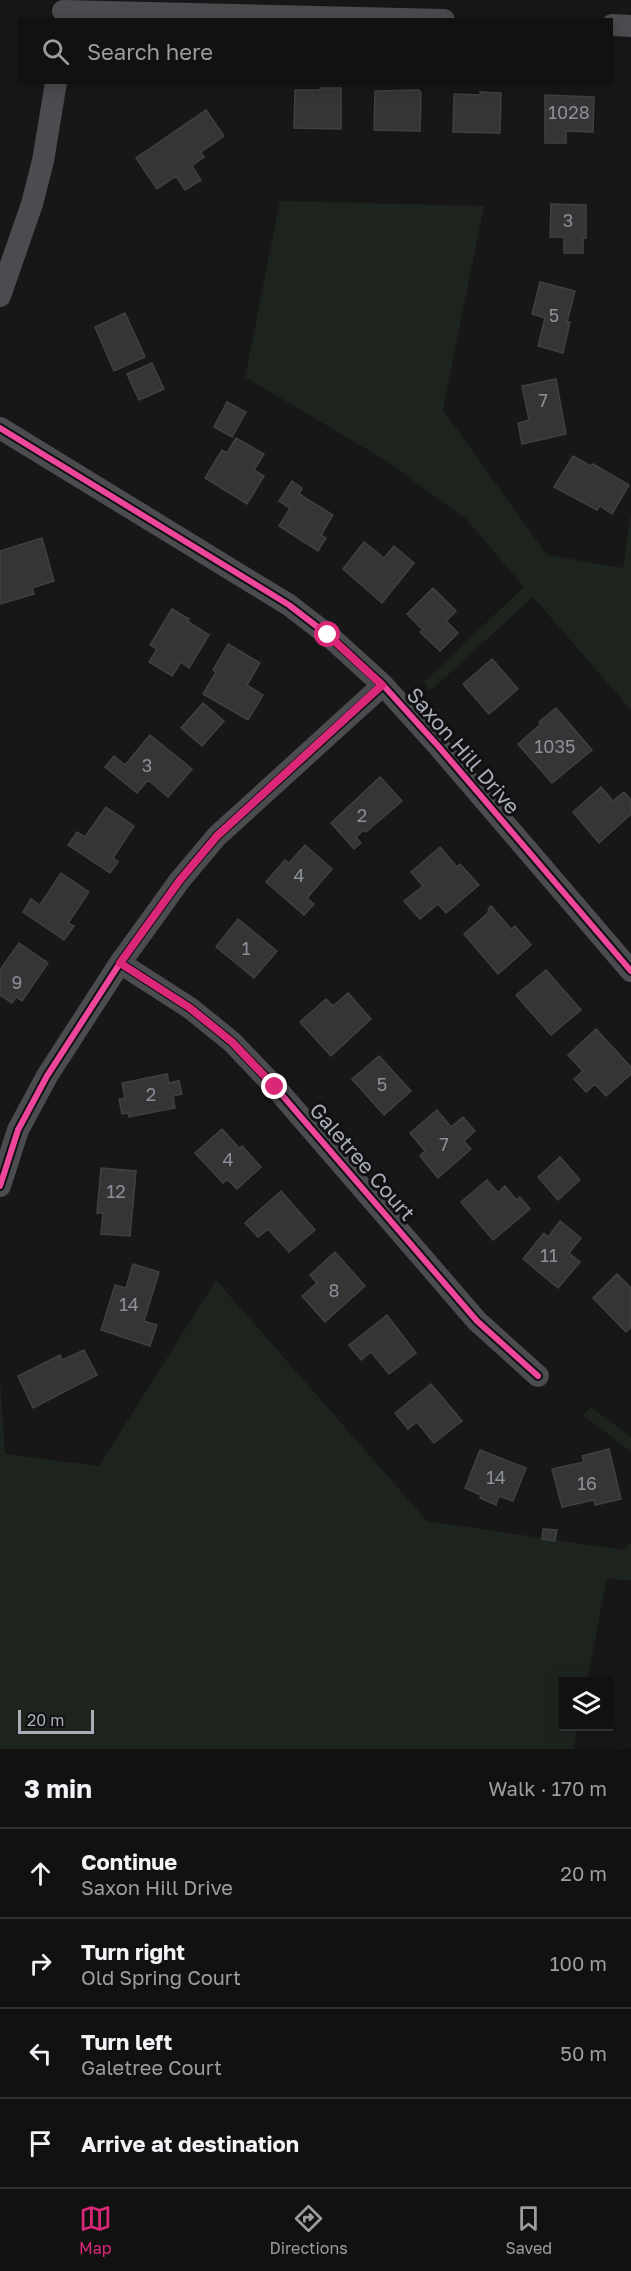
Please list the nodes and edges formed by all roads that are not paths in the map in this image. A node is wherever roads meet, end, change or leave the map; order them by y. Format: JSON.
{"nodes":[{"id":1,"x":63,"y":10,"type":"edge"},
{"id":2,"x":368,"y":18,"type":"edge"},
{"id":3,"x":613,"y":25,"type":"edge"},
{"id":4,"x":631,"y":26,"type":"edge"},
{"id":5,"x":56,"y":84,"type":"edge"},
{"id":6,"x":0,"y":296,"type":"edge"},
{"id":7,"x":0,"y":428,"type":"edge"},
{"id":8,"x":382,"y":685,"type":"junction"},
{"id":9,"x":120,"y":963,"type":"junction"},
{"id":10,"x":631,"y":971,"type":"edge"},
{"id":11,"x":0,"y":1186,"type":"edge"},
{"id":12,"x":538,"y":1376,"type":"dead end"}],
"edges":[{"from":1,"to":2,"type":"street"},
{"from":3,"to":4,"type":"street"},
{"from":5,"to":6,"type":"street"},
{"from":7,"to":8,"type":"street","name":"Saxon Hill Drive"},
{"from":8,"to":9,"type":"street"},
{"from":8,"to":10,"type":"street","name":"Saxon Hill Drive"},
{"from":9,"to":11,"type":"street"},
{"from":9,"to":12,"type":"street","name":"Galetree Court"}]}
